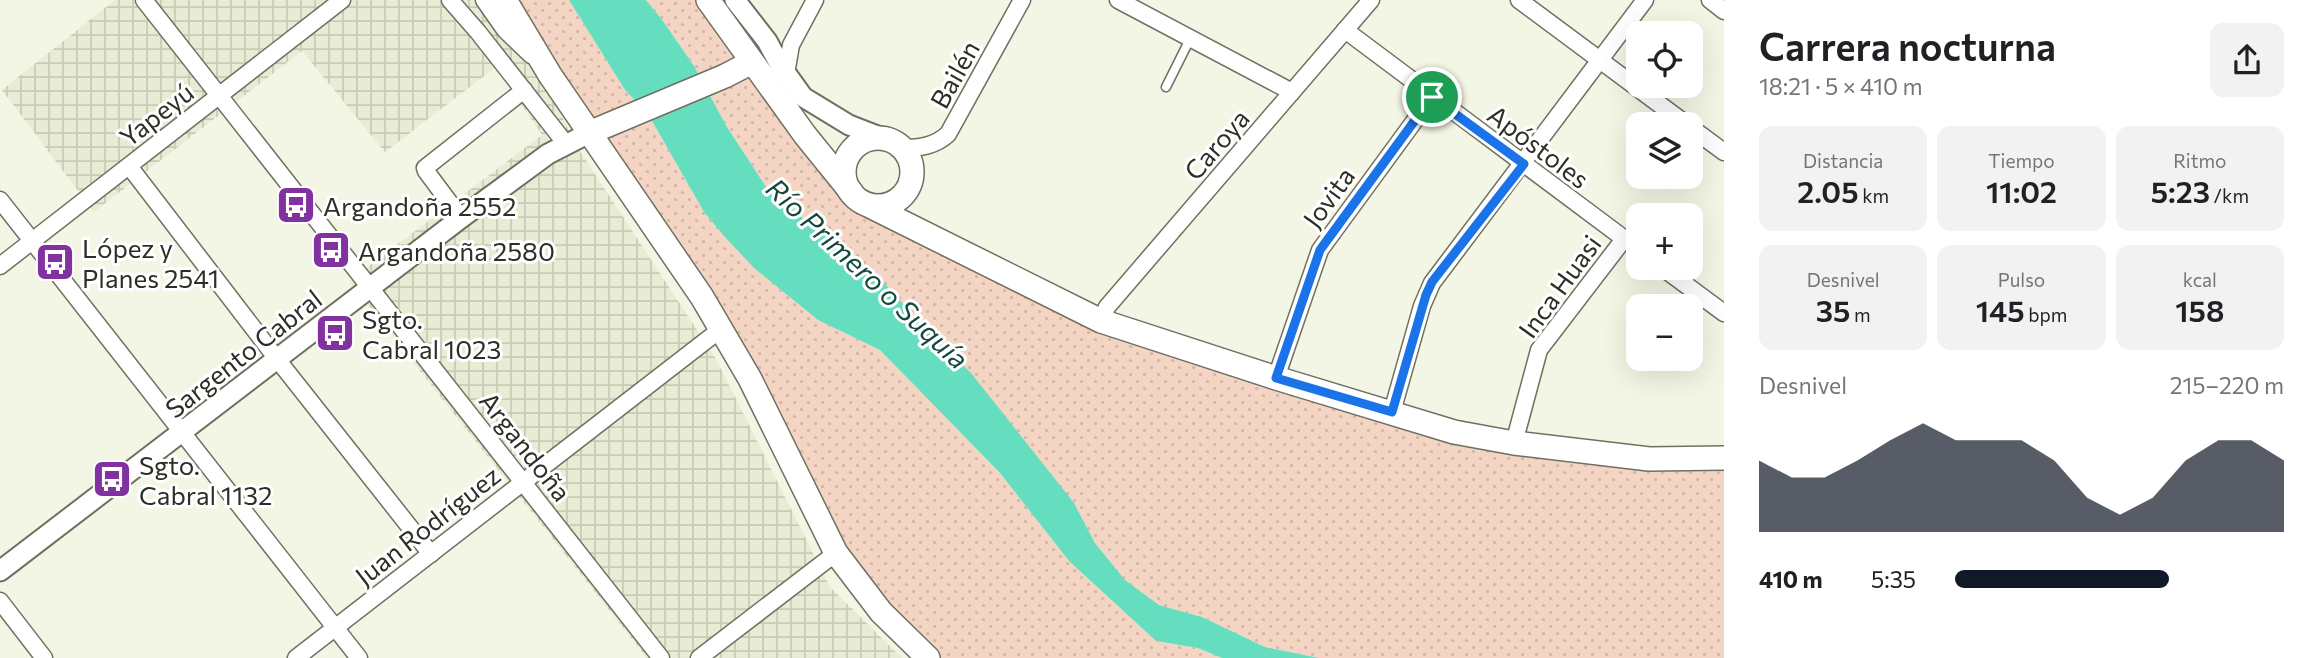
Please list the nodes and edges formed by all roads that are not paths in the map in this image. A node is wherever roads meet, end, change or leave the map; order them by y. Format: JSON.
{"nodes":[{"id":1,"x":144,"y":0,"type":"edge"},
{"id":2,"x":342,"y":0,"type":"edge"},
{"id":3,"x":450,"y":0,"type":"edge"},
{"id":4,"x":484,"y":0,"type":"edge"},
{"id":5,"x":505,"y":0,"type":"edge"},
{"id":6,"x":708,"y":0,"type":"edge"},
{"id":7,"x":735,"y":0,"type":"edge"},
{"id":8,"x":815,"y":0,"type":"edge"},
{"id":9,"x":1021,"y":0,"type":"edge"},
{"id":10,"x":1118,"y":0,"type":"edge"},
{"id":11,"x":1371,"y":0,"type":"edge"},
{"id":12,"x":1519,"y":0,"type":"edge"},
{"id":13,"x":1646,"y":0,"type":"edge"},
{"id":14,"x":1710,"y":0,"type":"edge"},
{"id":15,"x":1724,"y":10,"type":"edge"},
{"id":16,"x":1345,"y":30,"type":"junction"},
{"id":17,"x":1191,"y":37,"type":"junction"},
{"id":18,"x":1601,"y":61,"type":"junction"},
{"id":19,"x":752,"y":62,"type":"junction"},
{"id":20,"x":786,"y":74,"type":"junction"},
{"id":21,"x":550,"y":75,"type":"junction"},
{"id":22,"x":1166,"y":87,"type":"dead end"},
{"id":23,"x":524,"y":90,"type":"junction"},
{"id":24,"x":1292,"y":92,"type":"junction"},
{"id":25,"x":218,"y":97,"type":"junction"},
{"id":26,"x":1432,"y":97,"type":"junction"},
{"id":27,"x":1669,"y":112,"type":"edge"},
{"id":28,"x":589,"y":133,"type":"junction"},
{"id":29,"x":880,"y":137,"type":"junction"},
{"id":30,"x":1703,"y":137,"type":"edge"},
{"id":31,"x":566,"y":144,"type":"junction"},
{"id":32,"x":903,"y":148,"type":"junction"},
{"id":33,"x":1724,"y":152,"type":"edge"},
{"id":34,"x":1524,"y":164,"type":"junction"},
{"id":35,"x":130,"y":166,"type":"junction"},
{"id":36,"x":860,"y":199,"type":"junction"},
{"id":37,"x":0,"y":200,"type":"edge"},
{"id":38,"x":461,"y":218,"type":"junction"},
{"id":39,"x":1624,"y":239,"type":"joint"},
{"id":40,"x":32,"y":241,"type":"junction"},
{"id":41,"x":0,"y":266,"type":"edge"},
{"id":42,"x":1679,"y":280,"type":"edge"},
{"id":43,"x":371,"y":288,"type":"junction"},
{"id":44,"x":1724,"y":313,"type":"edge"},
{"id":45,"x":1101,"y":321,"type":"junction"},
{"id":46,"x":721,"y":329,"type":"junction"},
{"id":47,"x":277,"y":359,"type":"junction"},
{"id":48,"x":1276,"y":378,"type":"junction"},
{"id":49,"x":1392,"y":412,"type":"junction"},
{"id":50,"x":182,"y":433,"type":"junction"},
{"id":51,"x":1514,"y":443,"type":"junction"},
{"id":52,"x":1724,"y":458,"type":"edge"},
{"id":53,"x":523,"y":482,"type":"junction"},
{"id":54,"x":836,"y":553,"type":"junction"},
{"id":55,"x":431,"y":554,"type":"junction"},
{"id":56,"x":0,"y":571,"type":"edge"},
{"id":57,"x":0,"y":601,"type":"edge"},
{"id":58,"x":335,"y":628,"type":"junction"},
{"id":59,"x":44,"y":658,"type":"edge"},
{"id":60,"x":296,"y":658,"type":"edge"},
{"id":61,"x":359,"y":658,"type":"edge"},
{"id":62,"x":661,"y":658,"type":"edge"},
{"id":63,"x":699,"y":658,"type":"edge"},
{"id":64,"x":928,"y":658,"type":"edge"}],
"edges":[{"from":1,"to":25,"type":"street","name":"Argandoña"},
{"from":2,"to":25,"type":"street","name":"Yapeyú"},
{"from":3,"to":23,"type":"street"},
{"from":4,"to":21,"type":"street"},
{"from":5,"to":21,"type":"main road"},
{"from":6,"to":19,"type":"main road"},
{"from":7,"to":20,"type":"street"},
{"from":8,"to":20,"type":"street"},
{"from":9,"to":32,"type":"street","name":"Bailén"},
{"from":10,"to":17,"type":"street"},
{"from":11,"to":16,"type":"street","name":"Caroya"},
{"from":12,"to":18,"type":"street"},
{"from":13,"to":18,"type":"street"},
{"from":14,"to":15,"type":"street"},
{"from":16,"to":24,"type":"street","name":"Caroya"},
{"from":16,"to":26,"type":"street","name":"Apóstoles"},
{"from":17,"to":22,"type":"lane"},
{"from":17,"to":24,"type":"street"},
{"from":18,"to":27,"type":"street"},
{"from":18,"to":34,"type":"street"},
{"from":19,"to":28,"type":"main road"},
{"from":19,"to":36,"type":"main road"},
{"from":20,"to":29,"type":"street"},
{"from":21,"to":28,"type":"main road"},
{"from":23,"to":31,"type":"street"},
{"from":23,"to":38,"type":"street"},
{"from":24,"to":45,"type":"street","name":"Caroya"},
{"from":25,"to":35,"type":"street","name":"Yapeyú"},
{"from":25,"to":43,"type":"street","name":"Argandoña"},
{"from":26,"to":34,"type":"street","name":"Apóstoles"},
{"from":26,"to":48,"type":"street","name":"Jovita"},
{"from":28,"to":31,"type":"street","name":"Sargento Cabral"},
{"from":28,"to":46,"type":"main road"},
{"from":29,"to":32,"type":"main road"},
{"from":29,"to":36,"type":"main road"},
{"from":30,"to":33,"type":"street"},
{"from":31,"to":38,"type":"street","name":"Sargento Cabral"},
{"from":32,"to":36,"type":"main road"},
{"from":34,"to":39,"type":"street","name":"Apóstoles"},
{"from":34,"to":49,"type":"street"},
{"from":35,"to":40,"type":"street","name":"Yapeyú"},
{"from":35,"to":47,"type":"street"},
{"from":36,"to":45,"type":"main road"},
{"from":37,"to":40,"type":"street"},
{"from":38,"to":43,"type":"street","name":"Sargento Cabral"},
{"from":39,"to":51,"type":"street","name":"Inca Huasi"},
{"from":40,"to":41,"type":"street","name":"Yapeyú"},
{"from":40,"to":50,"type":"street"},
{"from":42,"to":44,"type":"street"},
{"from":43,"to":47,"type":"street","name":"Sargento Cabral"},
{"from":43,"to":53,"type":"street","name":"Argandoña"},
{"from":45,"to":48,"type":"main road"},
{"from":46,"to":53,"type":"street","name":"Juan Rodríguez"},
{"from":46,"to":54,"type":"main road"},
{"from":47,"to":50,"type":"street","name":"Sargento Cabral"},
{"from":47,"to":55,"type":"street"},
{"from":48,"to":49,"type":"main road"},
{"from":49,"to":51,"type":"main road"},
{"from":50,"to":56,"type":"street","name":"Sargento Cabral"},
{"from":50,"to":58,"type":"street"},
{"from":51,"to":52,"type":"main road"},
{"from":53,"to":55,"type":"street","name":"Juan Rodríguez"},
{"from":53,"to":62,"type":"street","name":"Argandoña"},
{"from":54,"to":63,"type":"street"},
{"from":54,"to":64,"type":"main road"},
{"from":55,"to":58,"type":"street","name":"Juan Rodríguez"},
{"from":57,"to":59,"type":"street"},
{"from":58,"to":60,"type":"street","name":"Juan Rodríguez"},
{"from":58,"to":61,"type":"street"}]}
